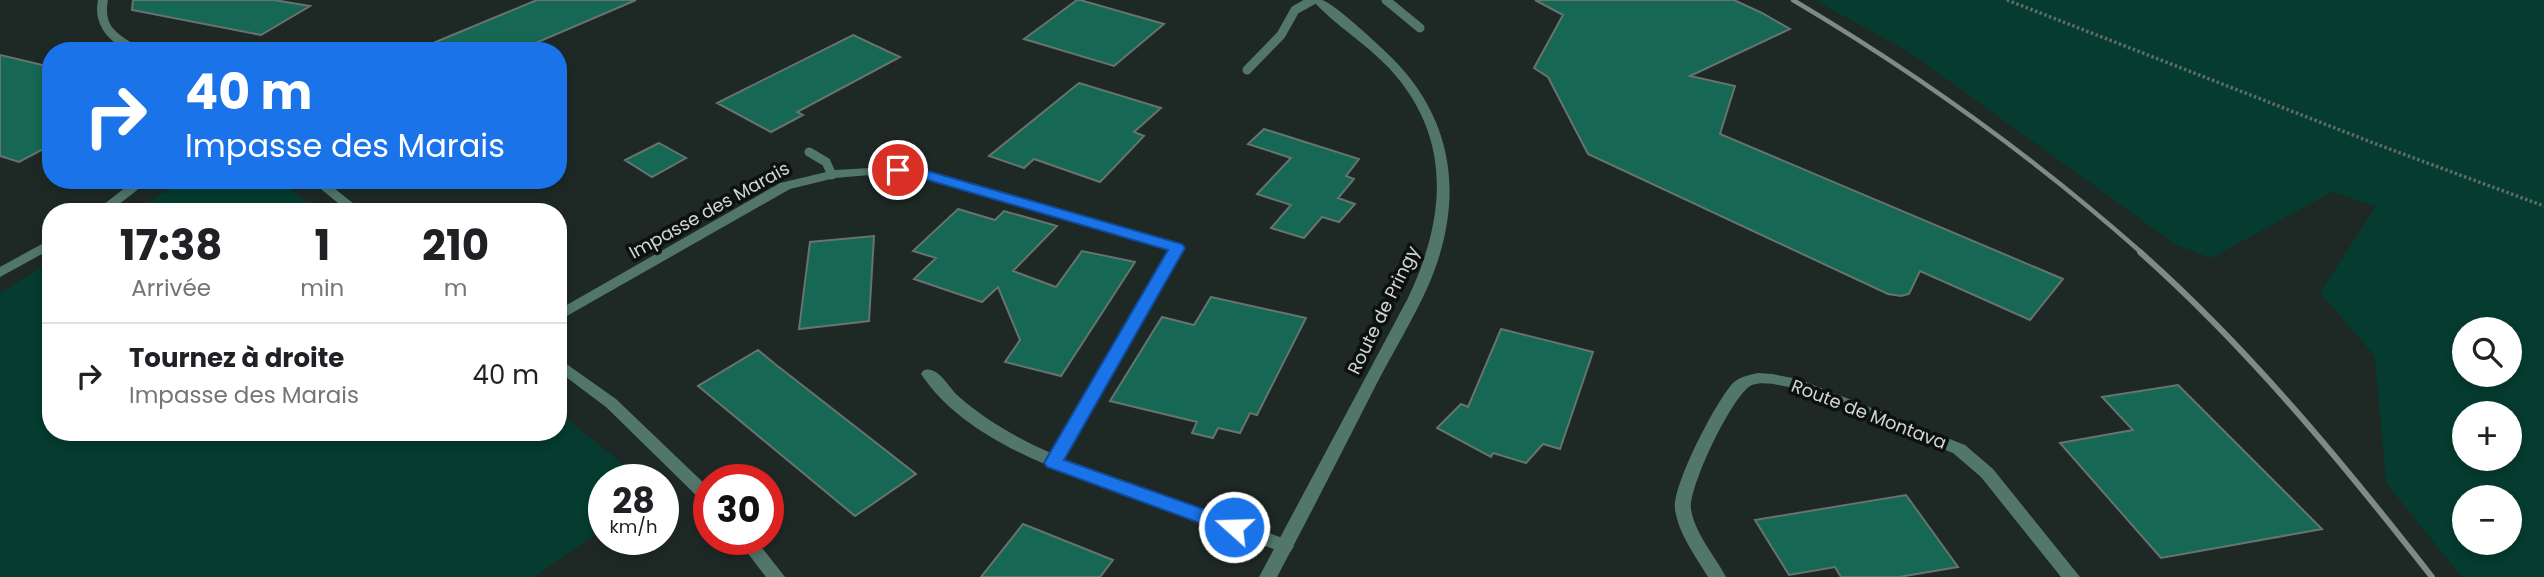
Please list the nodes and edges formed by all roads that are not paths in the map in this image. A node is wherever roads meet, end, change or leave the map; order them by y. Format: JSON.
{"nodes":[{"id":1,"x":103,"y":0,"type":"edge"},
{"id":2,"x":1315,"y":0,"type":"edge"},
{"id":3,"x":1386,"y":0,"type":"edge"},
{"id":4,"x":1420,"y":28,"type":"dead end"},
{"id":5,"x":124,"y":42,"type":"edge"},
{"id":6,"x":1247,"y":70,"type":"dead end"},
{"id":7,"x":809,"y":152,"type":"dead end"},
{"id":8,"x":832,"y":175,"type":"junction"},
{"id":9,"x":132,"y":189,"type":"edge"},
{"id":10,"x":328,"y":189,"type":"edge"},
{"id":11,"x":112,"y":203,"type":"edge"},
{"id":12,"x":346,"y":203,"type":"edge"},
{"id":13,"x":42,"y":248,"type":"edge"},
{"id":14,"x":0,"y":273,"type":"edge"},
{"id":15,"x":567,"y":311,"type":"edge"},
{"id":16,"x":567,"y":370,"type":"edge"},
{"id":17,"x":929,"y":374,"type":"dead end"},
{"id":18,"x":1054,"y":463,"type":"junction"},
{"id":19,"x":693,"y":482,"type":"edge"},
{"id":20,"x":1285,"y":546,"type":"junction"},
{"id":21,"x":758,"y":555,"type":"edge"},
{"id":22,"x":776,"y":577,"type":"edge"},
{"id":23,"x":1268,"y":577,"type":"edge"},
{"id":24,"x":1717,"y":577,"type":"edge"},
{"id":25,"x":2071,"y":577,"type":"edge"}],
"edges":[{"from":1,"to":5,"type":"street"},
{"from":2,"to":6,"type":"lane"},
{"from":2,"to":20,"type":"street","name":"Route de Pringy"},
{"from":3,"to":4,"type":"lane"},
{"from":7,"to":8,"type":"lane"},
{"from":8,"to":15,"type":"street","name":"Impasse des Marais"},
{"from":8,"to":18,"type":"street","name":"Impasse des Marais"},
{"from":9,"to":11,"type":"street"},
{"from":10,"to":12,"type":"street"},
{"from":13,"to":14,"type":"street"},
{"from":16,"to":19,"type":"street"},
{"from":17,"to":18,"type":"street"},
{"from":18,"to":20,"type":"street"},
{"from":20,"to":23,"type":"street","name":"Route de Pringy"},
{"from":21,"to":22,"type":"street"},
{"from":24,"to":25,"type":"street","name":"Route de Montava"}]}
